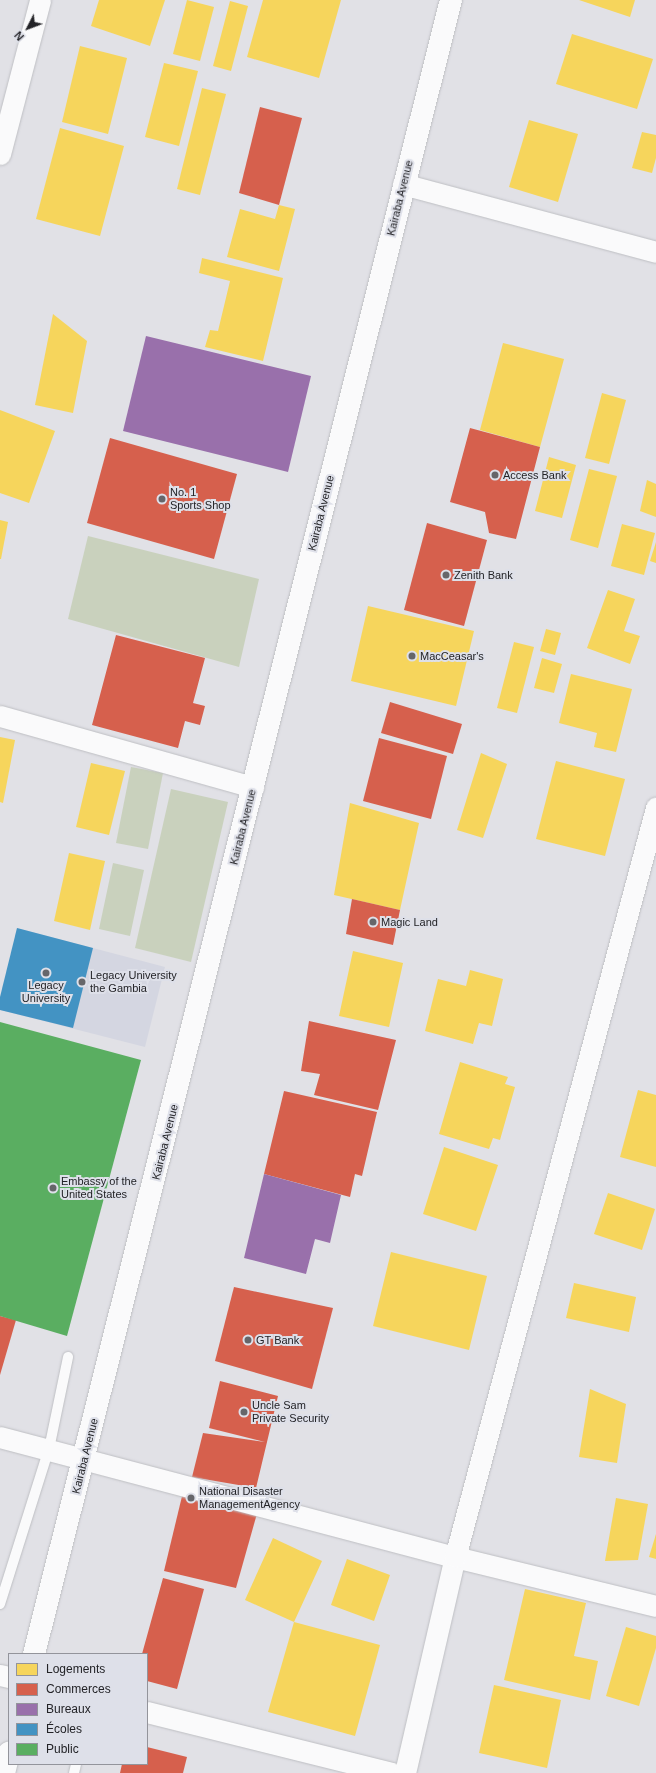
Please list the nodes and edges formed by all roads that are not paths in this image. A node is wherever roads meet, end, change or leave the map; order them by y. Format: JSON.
{"nodes":[{"id":1,"x":40,"y":0,"type":"edge"},
{"id":2,"x":451,"y":0,"type":"edge"},
{"id":3,"x":0,"y":154,"type":"edge"},
{"id":4,"x":403,"y":184,"type":"junction"},
{"id":5,"x":656,"y":252,"type":"edge"},
{"id":6,"x":0,"y":716,"type":"edge"},
{"id":7,"x":253,"y":787,"type":"junction"},
{"id":8,"x":656,"y":808,"type":"edge"},
{"id":9,"x":68,"y":1357,"type":"dead end"},
{"id":10,"x":0,"y":1437,"type":"edge"},
{"id":11,"x":49,"y":1449,"type":"junction"},
{"id":12,"x":85,"y":1458,"type":"junction"},
{"id":13,"x":455,"y":1557,"type":"junction"},
{"id":14,"x":0,"y":1604,"type":"edge"},
{"id":15,"x":656,"y":1606,"type":"edge"},
{"id":16,"x":34,"y":1653,"type":"edge"},
{"id":17,"x":148,"y":1712,"type":"edge"},
{"id":18,"x":8,"y":1757,"type":"edge"},
{"id":19,"x":4,"y":1773,"type":"edge"},
{"id":20,"x":392,"y":1773,"type":"edge"},
{"id":21,"x":405,"y":1773,"type":"edge"}],
"edges":[{"from":1,"to":3,"type":"street"},
{"from":2,"to":4,"type":"street","name":"Kairaba Avenue"},
{"from":4,"to":5,"type":"street"},
{"from":4,"to":7,"type":"street","name":"Kairaba Avenue"},
{"from":6,"to":7,"type":"street"},
{"from":7,"to":12,"type":"street","name":"Kairaba Avenue"},
{"from":8,"to":13,"type":"street"},
{"from":9,"to":11,"type":"lane"},
{"from":10,"to":11,"type":"street"},
{"from":11,"to":12,"type":"street"},
{"from":11,"to":14,"type":"lane"},
{"from":12,"to":13,"type":"street"},
{"from":12,"to":16,"type":"street","name":"Kairaba Avenue"},
{"from":13,"to":15,"type":"street"},
{"from":13,"to":21,"type":"street"},
{"from":17,"to":20,"type":"street"},
{"from":18,"to":19,"type":"street"}]}
